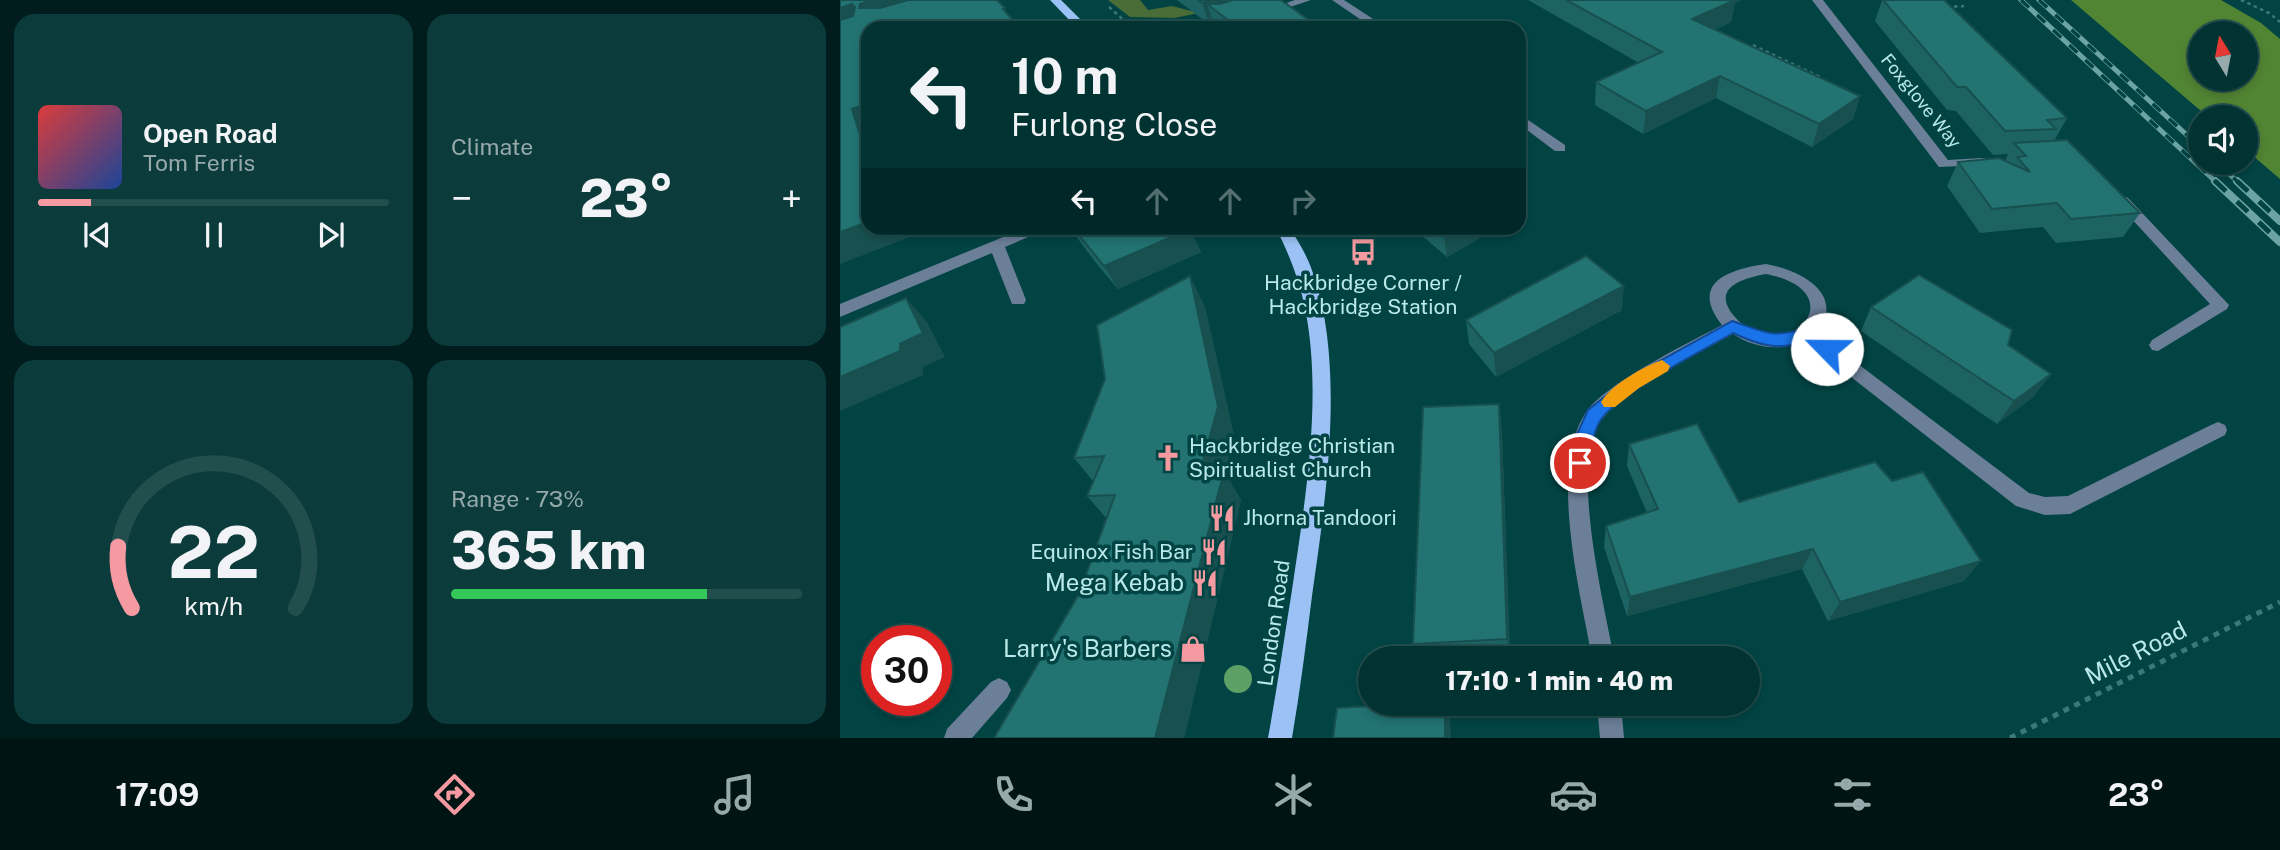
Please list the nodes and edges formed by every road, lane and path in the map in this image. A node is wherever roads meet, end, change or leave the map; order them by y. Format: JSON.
{"nodes":[{"id":1,"x":1055,"y":0,"type":"edge"},
{"id":2,"x":1101,"y":0,"type":"edge"},
{"id":3,"x":1306,"y":0,"type":"edge"},
{"id":4,"x":1337,"y":0,"type":"edge"},
{"id":5,"x":1817,"y":0,"type":"edge"},
{"id":6,"x":2241,"y":0,"type":"edge"},
{"id":7,"x":1964,"y":6,"type":"dead end"},
{"id":8,"x":1937,"y":7,"type":"edge"},
{"id":9,"x":1255,"y":16,"type":"edge"},
{"id":10,"x":1076,"y":21,"type":"edge"},
{"id":11,"x":1125,"y":21,"type":"edge"},
{"id":12,"x":1370,"y":21,"type":"edge"},
{"id":13,"x":2280,"y":22,"type":"edge"},
{"id":14,"x":1754,"y":45,"type":"edge"},
{"id":15,"x":1822,"y":79,"type":"edge"},
{"id":16,"x":1526,"y":123,"type":"edge"},
{"id":17,"x":1560,"y":148,"type":"dead end"},
{"id":18,"x":1998,"y":161,"type":"edge"},
{"id":19,"x":2108,"y":186,"type":"edge"},
{"id":20,"x":1021,"y":235,"type":"edge"},
{"id":21,"x":1287,"y":235,"type":"edge"},
{"id":22,"x":997,"y":245,"type":"junction"},
{"id":23,"x":1018,"y":300,"type":"dead end"},
{"id":24,"x":840,"y":311,"type":"edge"},
{"id":25,"x":1732,"y":327,"type":"junction"},
{"id":26,"x":1807,"y":334,"type":"junction"},
{"id":27,"x":2158,"y":345,"type":"dead end"},
{"id":28,"x":2218,"y":430,"type":"dead end"},
{"id":29,"x":2280,"y":602,"type":"edge"},
{"id":30,"x":1601,"y":646,"type":"edge"},
{"id":31,"x":999,"y":690,"type":"dead end"},
{"id":32,"x":1610,"y":716,"type":"edge"},
{"id":33,"x":956,"y":738,"type":"edge"},
{"id":34,"x":1280,"y":738,"type":"edge"},
{"id":35,"x":1612,"y":738,"type":"edge"},
{"id":36,"x":2010,"y":738,"type":"edge"}],
"edges":[{"from":1,"to":10,"type":"main road"},
{"from":2,"to":11,"type":"path"},
{"from":3,"to":9,"type":"street"},
{"from":4,"to":12,"type":"street"},
{"from":5,"to":18,"type":"street","name":"Foxglove Way"},
{"from":6,"to":13,"type":"path"},
{"from":7,"to":8,"type":"path"},
{"from":14,"to":15,"type":"path"},
{"from":16,"to":17,"type":"street"},
{"from":19,"to":27,"type":"street"},
{"from":20,"to":22,"type":"street"},
{"from":21,"to":34,"type":"main road","name":"London Road"},
{"from":22,"to":23,"type":"street"},
{"from":22,"to":24,"type":"street"},
{"from":25,"to":26,"type":"street"},
{"from":25,"to":26,"type":"street"},
{"from":25,"to":30,"type":"street"},
{"from":26,"to":28,"type":"street"},
{"from":29,"to":36,"type":"path","name":"Mile Road"},
{"from":31,"to":33,"type":"street"},
{"from":32,"to":35,"type":"street"}]}
